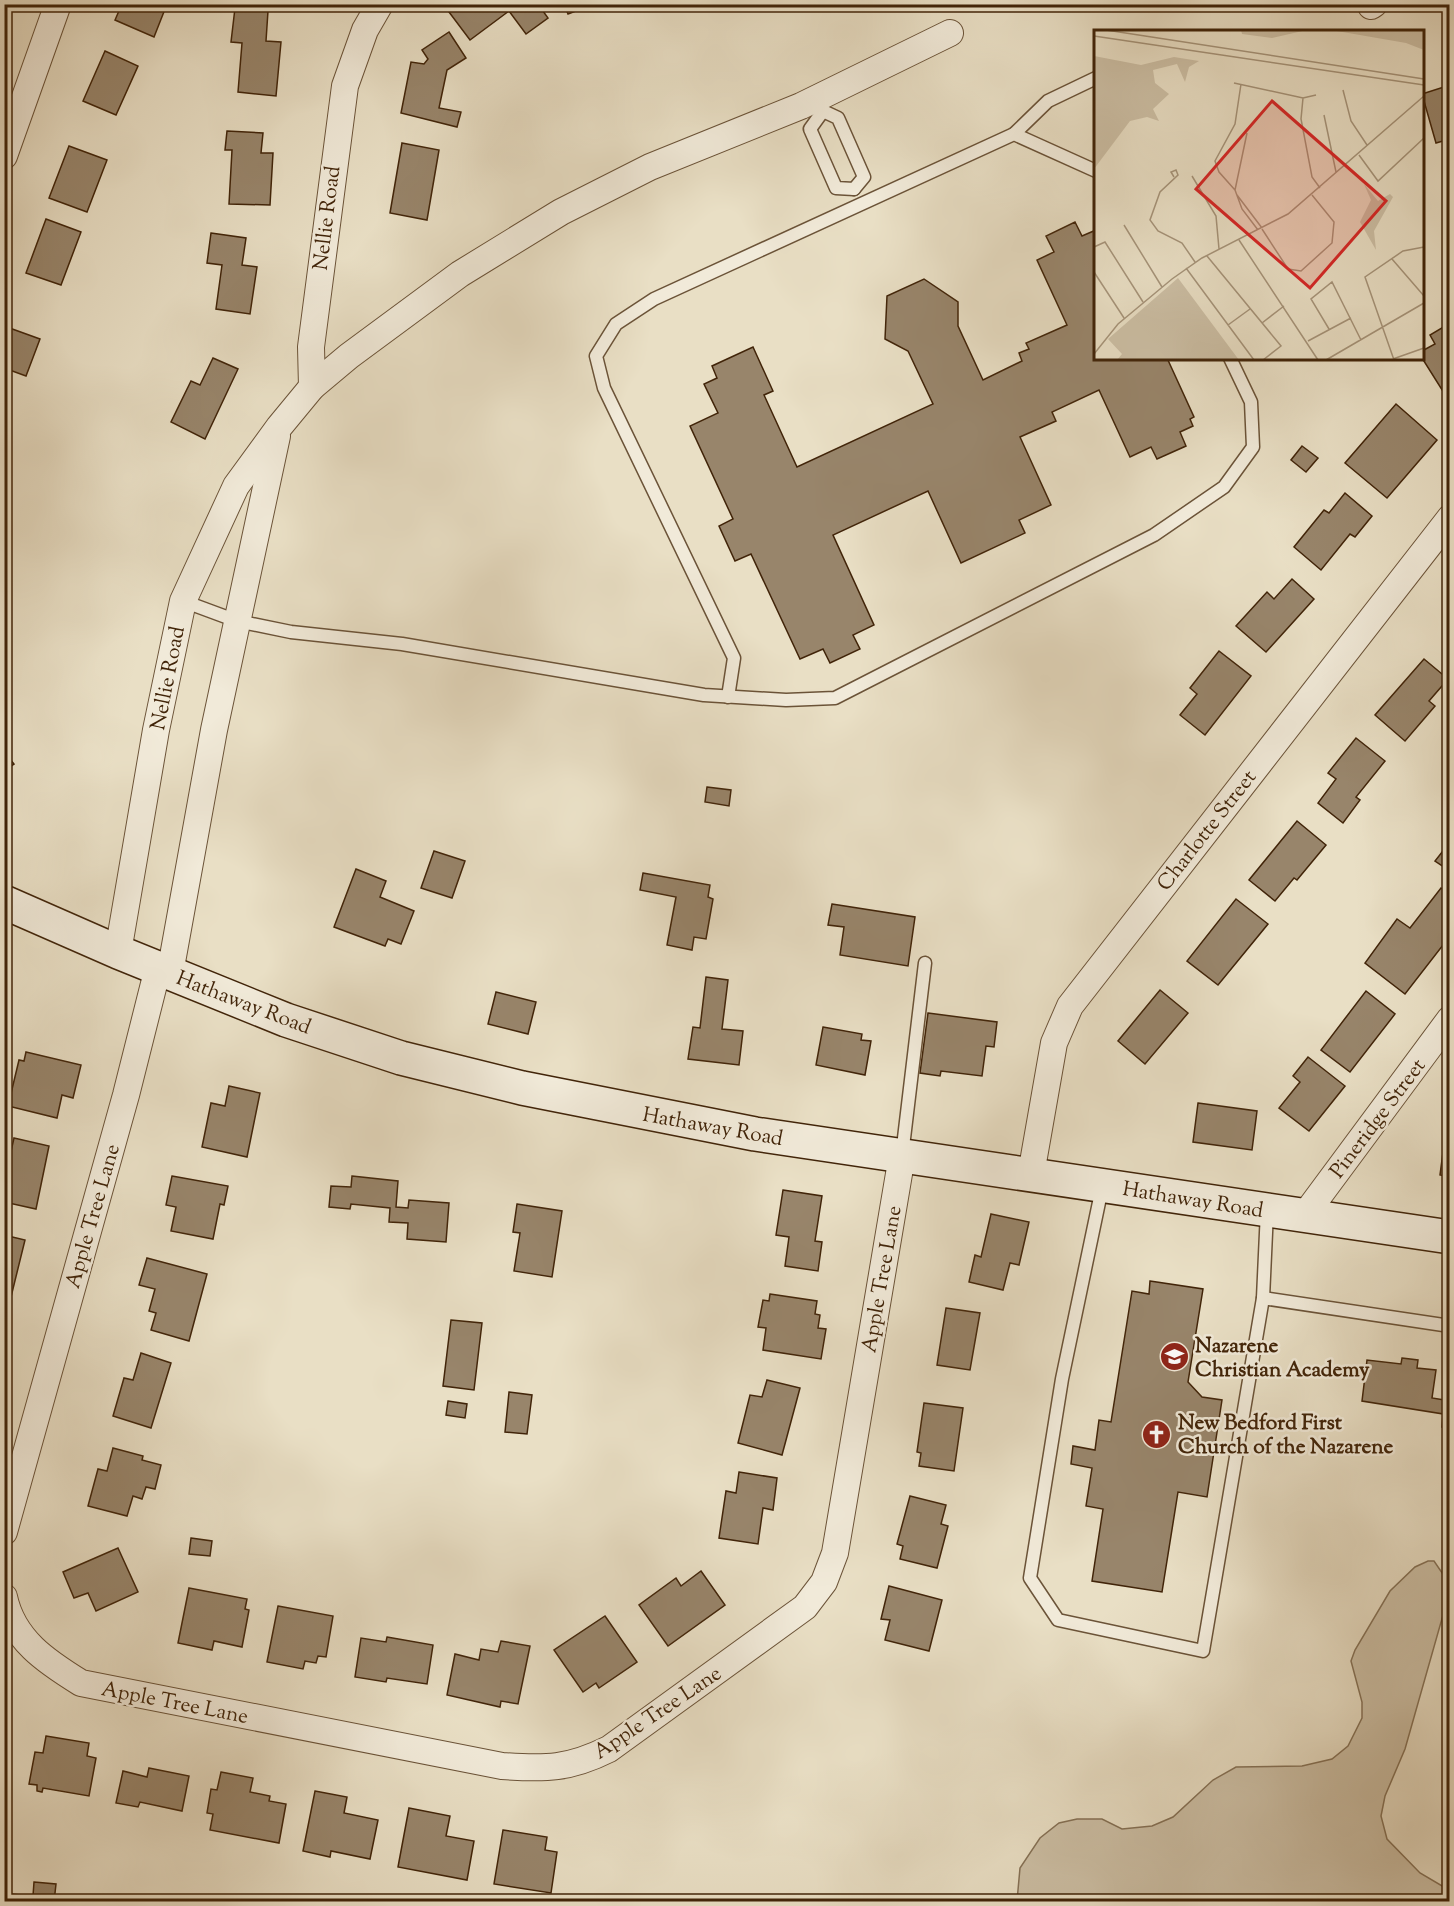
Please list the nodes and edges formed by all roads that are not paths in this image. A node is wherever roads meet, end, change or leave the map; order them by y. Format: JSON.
{"nodes":[{"id":1,"x":58,"y":4,"type":"edge"},
{"id":2,"x":380,"y":4,"type":"edge"},
{"id":3,"x":950,"y":33,"type":"dead end"},
{"id":4,"x":1094,"y":78,"type":"edge"},
{"id":5,"x":820,"y":105,"type":"junction"},
{"id":6,"x":1014,"y":134,"type":"junction"},
{"id":7,"x":4,"y":156,"type":"edge"},
{"id":8,"x":1094,"y":171,"type":"edge"},
{"id":9,"x":854,"y":189,"type":"junction"},
{"id":10,"x":862,"y":203,"type":"junction"},
{"id":11,"x":1231,"y":360,"type":"edge"},
{"id":12,"x":312,"y":387,"type":"junction"},
{"id":13,"x":279,"y":427,"type":"junction"},
{"id":14,"x":1449,"y":518,"type":"edge"},
{"id":15,"x":183,"y":602,"type":"junction"},
{"id":16,"x":237,"y":621,"type":"junction"},
{"id":17,"x":728,"y":697,"type":"junction"},
{"id":18,"x":4,"y":902,"type":"edge"},
{"id":19,"x":118,"y":952,"type":"junction"},
{"id":20,"x":925,"y":963,"type":"dead end"},
{"id":21,"x":164,"y":970,"type":"junction"},
{"id":22,"x":1449,"y":1019,"type":"edge"},
{"id":23,"x":902,"y":1156,"type":"junction"},
{"id":24,"x":1030,"y":1174,"type":"junction"},
{"id":25,"x":1103,"y":1184,"type":"junction"},
{"id":26,"x":1267,"y":1210,"type":"junction"},
{"id":27,"x":1304,"y":1216,"type":"junction"},
{"id":28,"x":1449,"y":1237,"type":"edge"},
{"id":29,"x":1263,"y":1298,"type":"junction"},
{"id":30,"x":1449,"y":1326,"type":"edge"},
{"id":31,"x":4,"y":1532,"type":"edge"},
{"id":32,"x":4,"y":1597,"type":"edge"},
{"id":33,"x":11,"y":1635,"type":"edge"}],
"edges":[{"from":1,"to":7,"type":"street"},
{"from":2,"to":12,"type":"street","name":"Nellie Road"},
{"from":3,"to":5,"type":"street"},
{"from":4,"to":6,"type":"lane"},
{"from":5,"to":9,"type":"lane"},
{"from":5,"to":9,"type":"lane"},
{"from":5,"to":12,"type":"street"},
{"from":6,"to":8,"type":"lane"},
{"from":6,"to":10,"type":"lane"},
{"from":9,"to":10,"type":"lane"},
{"from":10,"to":17,"type":"lane"},
{"from":11,"to":17,"type":"lane"},
{"from":12,"to":13,"type":"street","name":"Nellie Road"},
{"from":13,"to":15,"type":"street","name":"Nellie Road"},
{"from":13,"to":16,"type":"street","name":"Nellie Road"},
{"from":14,"to":24,"type":"street","name":"Charlotte Street"},
{"from":15,"to":16,"type":"lane"},
{"from":15,"to":19,"type":"street","name":"Nellie Road"},
{"from":16,"to":17,"type":"lane"},
{"from":16,"to":21,"type":"street","name":"Nellie Road"},
{"from":18,"to":19,"type":"main road","name":"Hathaway Road"},
{"from":19,"to":21,"type":"main road","name":"Hathaway Road"},
{"from":20,"to":23,"type":"lane"},
{"from":21,"to":23,"type":"main road","name":"Hathaway Road"},
{"from":21,"to":31,"type":"street","name":"Apple Tree Lane"},
{"from":22,"to":27,"type":"street","name":"Pineridge Street"},
{"from":23,"to":24,"type":"main road","name":"Hathaway Road"},
{"from":23,"to":33,"type":"street","name":"Apple Tree Lane"},
{"from":24,"to":25,"type":"main road","name":"Hathaway Road"},
{"from":25,"to":26,"type":"main road","name":"Hathaway Road"},
{"from":25,"to":29,"type":"lane"},
{"from":26,"to":27,"type":"main road","name":"Hathaway Road"},
{"from":26,"to":29,"type":"lane"},
{"from":27,"to":28,"type":"main road","name":"Hathaway Road"},
{"from":29,"to":30,"type":"lane"},
{"from":32,"to":33,"type":"street","name":"Apple Tree Lane"}]}
